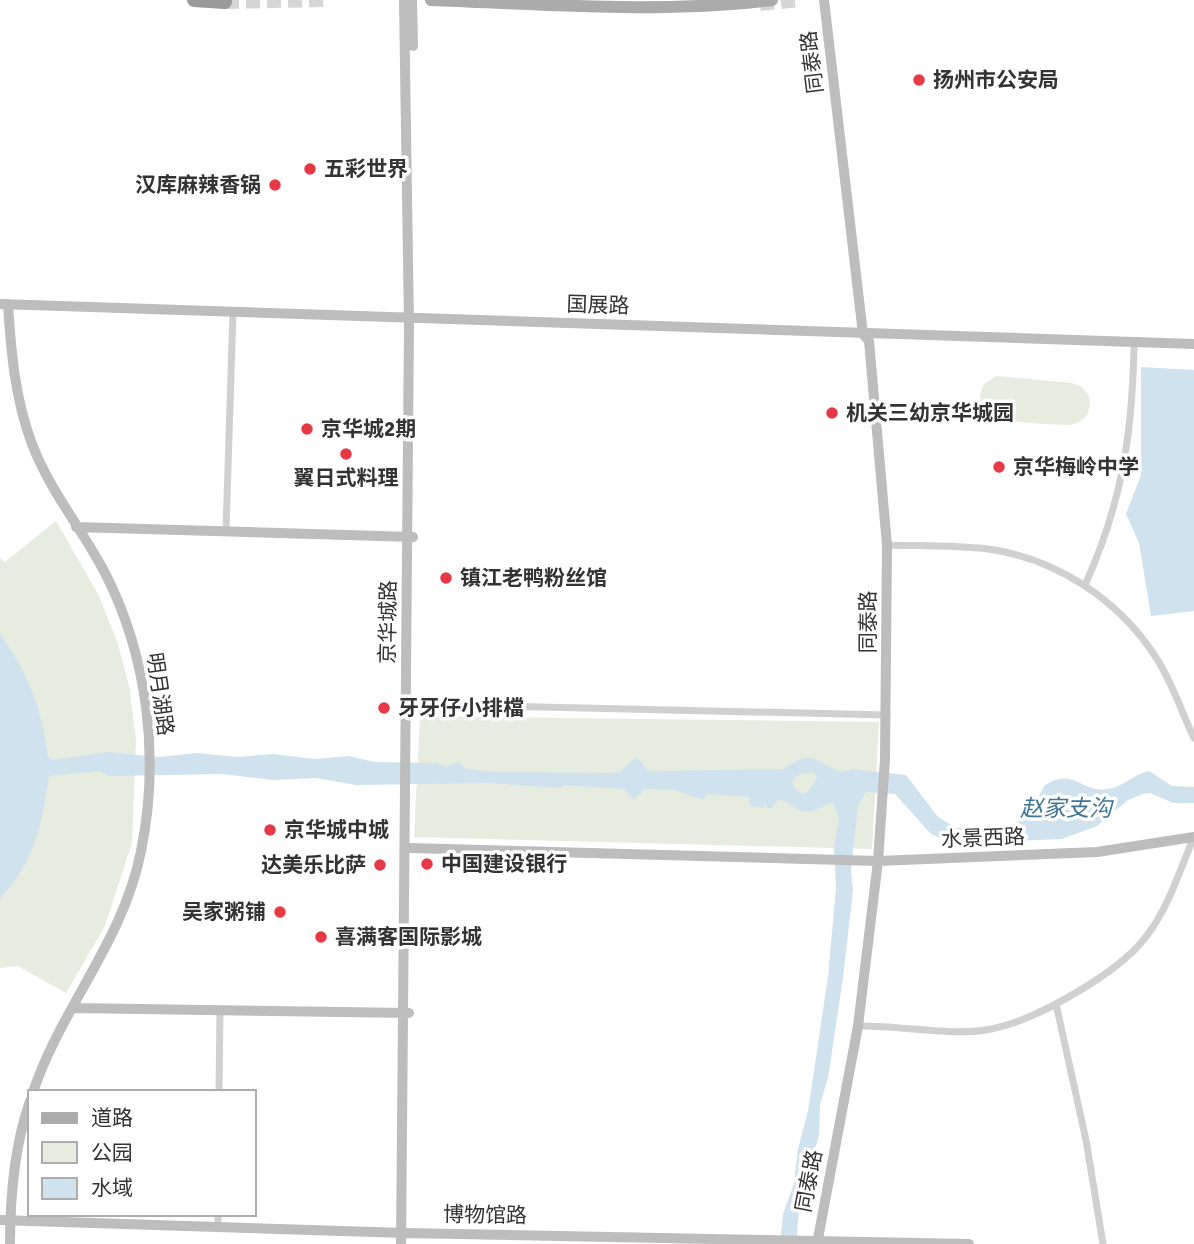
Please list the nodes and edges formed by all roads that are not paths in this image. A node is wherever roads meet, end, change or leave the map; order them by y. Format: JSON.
{"nodes":[{"id":1,"x":194,"y":0,"type":"edge"},
{"id":2,"x":404,"y":0,"type":"edge"},
{"id":3,"x":412,"y":0,"type":"edge"},
{"id":4,"x":431,"y":0,"type":"edge"},
{"id":5,"x":772,"y":0,"type":"edge"},
{"id":6,"x":824,"y":0,"type":"edge"},
{"id":7,"x":225,"y":2,"type":"edge"},
{"id":8,"x":4,"y":307,"type":"edge"},
{"id":9,"x":232,"y":313,"type":"junction"},
{"id":10,"x":413,"y":322,"type":"junction"},
{"id":11,"x":866,"y":338,"type":"junction"},
{"id":12,"x":1194,"y":344,"type":"edge"},
{"id":13,"x":1135,"y":348,"type":"junction"},
{"id":14,"x":1194,"y":350,"type":"edge"},
{"id":15,"x":76,"y":527,"type":"junction"},
{"id":16,"x":226,"y":530,"type":"junction"},
{"id":17,"x":412,"y":537,"type":"junction"},
{"id":18,"x":887,"y":545,"type":"junction"},
{"id":19,"x":1085,"y":585,"type":"junction"},
{"id":20,"x":413,"y":704,"type":"junction"},
{"id":21,"x":887,"y":715,"type":"junction"},
{"id":22,"x":1194,"y":738,"type":"edge"},
{"id":23,"x":409,"y":752,"type":"junction"},
{"id":24,"x":408,"y":800,"type":"junction"},
{"id":25,"x":1194,"y":837,"type":"edge"},
{"id":26,"x":411,"y":848,"type":"junction"},
{"id":27,"x":878,"y":861,"type":"junction"},
{"id":28,"x":1056,"y":1004,"type":"junction"},
{"id":29,"x":73,"y":1008,"type":"junction"},
{"id":30,"x":220,"y":1009,"type":"junction"},
{"id":31,"x":406,"y":1013,"type":"junction"},
{"id":32,"x":858,"y":1026,"type":"junction"},
{"id":33,"x":34,"y":1090,"type":"edge"},
{"id":34,"x":219,"y":1090,"type":"edge"},
{"id":35,"x":28,"y":1113,"type":"edge"},
{"id":36,"x":25,"y":1130,"type":"edge"},
{"id":37,"x":5,"y":1220,"type":"edge"},
{"id":38,"x":218,"y":1220,"type":"edge"},
{"id":39,"x":404,"y":1239,"type":"edge"},
{"id":40,"x":817,"y":1242,"type":"edge"},
{"id":41,"x":10,"y":1244,"type":"edge"},
{"id":42,"x":969,"y":1244,"type":"edge"},
{"id":43,"x":1103,"y":1244,"type":"edge"}],
"edges":[{"from":1,"to":7,"type":"highway"},
{"from":2,"to":10,"type":"street","name":"京华城路"},
{"from":3,"to":10,"type":"street","name":"京华城路"},
{"from":4,"to":5,"type":"main road"},
{"from":6,"to":11,"type":"street","name":"同泰路"},
{"from":8,"to":9,"type":"street","name":"国展路"},
{"from":8,"to":15,"type":"street","name":"明月湖路"},
{"from":9,"to":10,"type":"street","name":"国展路"},
{"from":9,"to":16,"type":"street"},
{"from":10,"to":11,"type":"street","name":"国展路"},
{"from":10,"to":17,"type":"street","name":"京华城路"},
{"from":11,"to":12,"type":"street","name":"国展路"},
{"from":11,"to":13,"type":"street","name":"国展路"},
{"from":11,"to":18,"type":"street","name":"同泰路"},
{"from":13,"to":14,"type":"street","name":"国展路"},
{"from":13,"to":19,"type":"street"},
{"from":15,"to":16,"type":"street"},
{"from":15,"to":29,"type":"street","name":"明月湖路"},
{"from":16,"to":17,"type":"street"},
{"from":17,"to":20,"type":"street","name":"京华城路"},
{"from":17,"to":23,"type":"street","name":"京华城路"},
{"from":18,"to":19,"type":"street"},
{"from":18,"to":21,"type":"street","name":"同泰路"},
{"from":19,"to":22,"type":"street"},
{"from":20,"to":21,"type":"street"},
{"from":20,"to":23,"type":"street","name":"京华城路"},
{"from":21,"to":27,"type":"street","name":"同泰路"},
{"from":23,"to":24,"type":"street","name":"京华城路"},
{"from":24,"to":26,"type":"street","name":"京华城路"},
{"from":24,"to":31,"type":"street","name":"京华城路"},
{"from":25,"to":27,"type":"street","name":"水景西路"},
{"from":25,"to":28,"type":"street"},
{"from":26,"to":27,"type":"street","name":"水景西路"},
{"from":26,"to":31,"type":"street","name":"京华城路"},
{"from":27,"to":32,"type":"street","name":"同泰路"},
{"from":28,"to":32,"type":"street"},
{"from":28,"to":43,"type":"street"},
{"from":29,"to":30,"type":"street"},
{"from":29,"to":33,"type":"street","name":"明月湖路"},
{"from":30,"to":31,"type":"street"},
{"from":30,"to":34,"type":"street"},
{"from":31,"to":39,"type":"street","name":"京华城路"},
{"from":32,"to":40,"type":"street","name":"同泰路"},
{"from":35,"to":36,"type":"street"},
{"from":36,"to":37,"type":"street"},
{"from":37,"to":38,"type":"street","name":"博物馆路"},
{"from":37,"to":41,"type":"street"},
{"from":38,"to":39,"type":"street","name":"博物馆路"},
{"from":39,"to":40,"type":"street","name":"博物馆路"},
{"from":40,"to":42,"type":"street","name":"博物馆路"}]}
